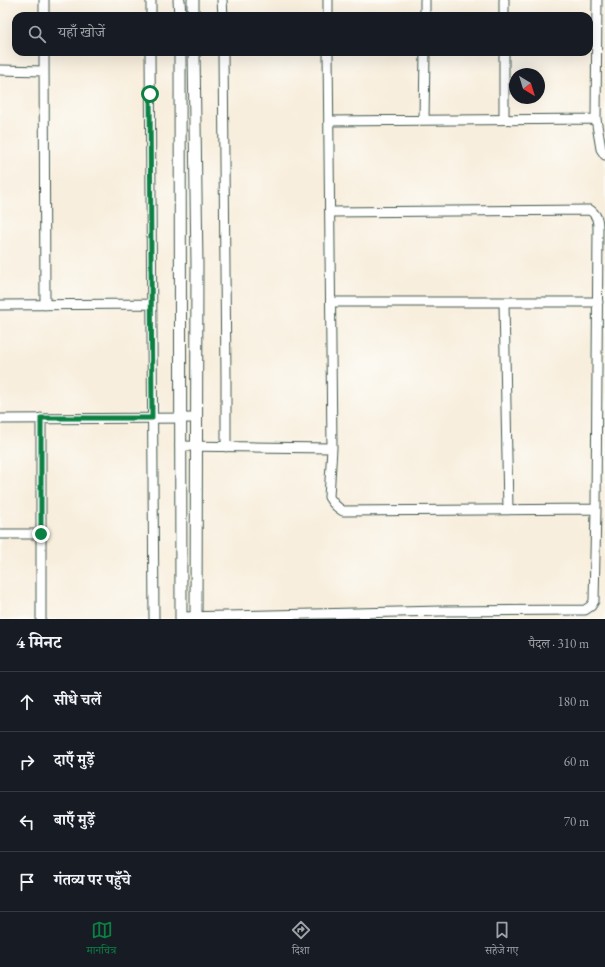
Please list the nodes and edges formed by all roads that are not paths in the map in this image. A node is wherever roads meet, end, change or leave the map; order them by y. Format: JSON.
{"nodes":[{"id":1,"x":44,"y":0,"type":"edge"},
{"id":2,"x":151,"y":0,"type":"edge"},
{"id":3,"x":179,"y":0,"type":"edge"},
{"id":4,"x":193,"y":0,"type":"edge"},
{"id":5,"x":222,"y":0,"type":"edge"},
{"id":6,"x":328,"y":0,"type":"edge"},
{"id":7,"x":425,"y":0,"type":"edge"},
{"id":8,"x":504,"y":0,"type":"edge"},
{"id":9,"x":597,"y":0,"type":"edge"},
{"id":10,"x":44,"y":12,"type":"edge"},
{"id":11,"x":151,"y":12,"type":"edge"},
{"id":12,"x":180,"y":12,"type":"edge"},
{"id":13,"x":193,"y":12,"type":"edge"},
{"id":14,"x":222,"y":12,"type":"edge"},
{"id":15,"x":328,"y":12,"type":"edge"},
{"id":16,"x":425,"y":12,"type":"edge"},
{"id":17,"x":504,"y":12,"type":"edge"},
{"id":18,"x":44,"y":56,"type":"edge"},
{"id":19,"x":150,"y":56,"type":"edge"},
{"id":20,"x":180,"y":56,"type":"edge"},
{"id":21,"x":194,"y":56,"type":"edge"},
{"id":22,"x":223,"y":56,"type":"edge"},
{"id":23,"x":328,"y":56,"type":"edge"},
{"id":24,"x":424,"y":56,"type":"edge"},
{"id":25,"x":504,"y":56,"type":"edge"},
{"id":26,"x":0,"y":70,"type":"edge"},
{"id":27,"x":44,"y":70,"type":"junction"},
{"id":28,"x":504,"y":119,"type":"junction"},
{"id":29,"x":596,"y":119,"type":"junction"},
{"id":30,"x":424,"y":120,"type":"junction"},
{"id":31,"x":329,"y":121,"type":"junction"},
{"id":32,"x":605,"y":155,"type":"edge"},
{"id":33,"x":330,"y":212,"type":"junction"},
{"id":34,"x":602,"y":220,"type":"edge"},
{"id":35,"x":331,"y":302,"type":"junction"},
{"id":36,"x":504,"y":302,"type":"junction"},
{"id":37,"x":598,"y":302,"type":"junction"},
{"id":38,"x":44,"y":304,"type":"junction"},
{"id":39,"x":151,"y":304,"type":"junction"},
{"id":40,"x":0,"y":305,"type":"edge"},
{"id":41,"x":601,"y":408,"type":"edge"},
{"id":42,"x":0,"y":418,"type":"edge"},
{"id":43,"x":41,"y":418,"type":"junction"},
{"id":44,"x":152,"y":418,"type":"junction"},
{"id":45,"x":180,"y":418,"type":"junction"},
{"id":46,"x":196,"y":418,"type":"junction"},
{"id":47,"x":180,"y":446,"type":"junction"},
{"id":48,"x":196,"y":446,"type":"junction"},
{"id":49,"x":226,"y":447,"type":"junction"},
{"id":50,"x":332,"y":448,"type":"junction"},
{"id":51,"x":508,"y":510,"type":"junction"},
{"id":52,"x":596,"y":510,"type":"junction"},
{"id":53,"x":0,"y":534,"type":"edge"},
{"id":54,"x":41,"y":534,"type":"junction"},
{"id":55,"x":586,"y":615,"type":"edge"},
{"id":56,"x":376,"y":616,"type":"edge"},
{"id":57,"x":309,"y":617,"type":"edge"},
{"id":58,"x":180,"y":618,"type":"edge"},
{"id":59,"x":196,"y":618,"type":"edge"},
{"id":60,"x":227,"y":618,"type":"edge"},
{"id":61,"x":41,"y":619,"type":"edge"},
{"id":62,"x":154,"y":619,"type":"edge"}],
"edges":[{"from":1,"to":10,"type":"street"},
{"from":2,"to":11,"type":"street"},
{"from":3,"to":12,"type":"street"},
{"from":4,"to":13,"type":"street"},
{"from":5,"to":14,"type":"street"},
{"from":6,"to":15,"type":"street"},
{"from":7,"to":16,"type":"street"},
{"from":8,"to":17,"type":"street"},
{"from":9,"to":29,"type":"street"},
{"from":18,"to":27,"type":"street"},
{"from":19,"to":39,"type":"street"},
{"from":20,"to":45,"type":"street"},
{"from":21,"to":46,"type":"street"},
{"from":22,"to":49,"type":"street"},
{"from":23,"to":31,"type":"street"},
{"from":24,"to":30,"type":"street"},
{"from":25,"to":28,"type":"street"},
{"from":26,"to":27,"type":"street"},
{"from":27,"to":38,"type":"street"},
{"from":28,"to":29,"type":"street"},
{"from":28,"to":30,"type":"street"},
{"from":29,"to":32,"type":"street"},
{"from":30,"to":31,"type":"street"},
{"from":31,"to":33,"type":"street"},
{"from":33,"to":34,"type":"street"},
{"from":33,"to":35,"type":"street"},
{"from":34,"to":37,"type":"street"},
{"from":35,"to":36,"type":"street"},
{"from":35,"to":50,"type":"street"},
{"from":36,"to":37,"type":"street"},
{"from":36,"to":51,"type":"street"},
{"from":37,"to":41,"type":"street"},
{"from":38,"to":39,"type":"street"},
{"from":38,"to":40,"type":"street"},
{"from":39,"to":44,"type":"street"},
{"from":41,"to":52,"type":"street"},
{"from":42,"to":43,"type":"street"},
{"from":43,"to":44,"type":"street"},
{"from":43,"to":54,"type":"street"},
{"from":44,"to":45,"type":"street"},
{"from":44,"to":62,"type":"street"},
{"from":45,"to":46,"type":"street"},
{"from":45,"to":47,"type":"street"},
{"from":46,"to":48,"type":"street"},
{"from":47,"to":48,"type":"street"},
{"from":47,"to":58,"type":"street"},
{"from":48,"to":49,"type":"street"},
{"from":48,"to":59,"type":"street"},
{"from":49,"to":50,"type":"street"},
{"from":50,"to":51,"type":"street"},
{"from":51,"to":52,"type":"street"},
{"from":52,"to":55,"type":"street"},
{"from":53,"to":54,"type":"street"},
{"from":54,"to":61,"type":"street"},
{"from":55,"to":56,"type":"street"},
{"from":56,"to":57,"type":"street"},
{"from":57,"to":60,"type":"street"},
{"from":58,"to":59,"type":"street"},
{"from":59,"to":60,"type":"street"}]}
